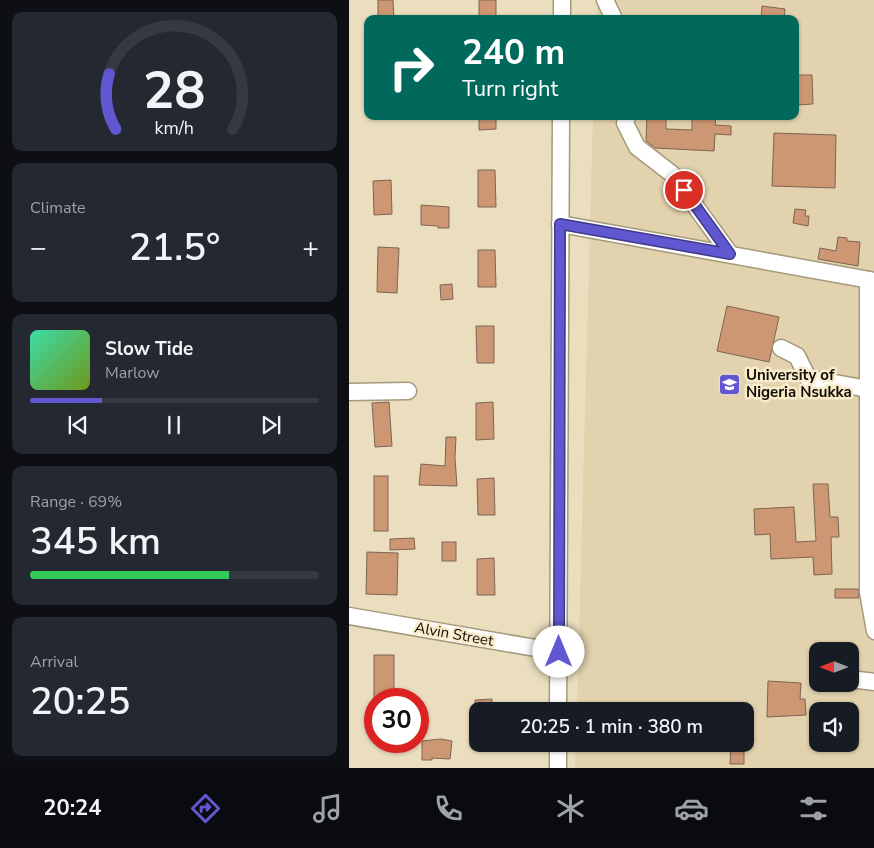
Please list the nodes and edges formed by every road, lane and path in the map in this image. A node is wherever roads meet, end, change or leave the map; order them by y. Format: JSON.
{"nodes":[{"id":1,"x":562,"y":0,"type":"edge"},
{"id":2,"x":605,"y":0,"type":"edge"},
{"id":3,"x":562,"y":15,"type":"edge"},
{"id":4,"x":612,"y":15,"type":"edge"},
{"id":5,"x":561,"y":120,"type":"edge"},
{"id":6,"x":626,"y":120,"type":"edge"},
{"id":7,"x":560,"y":224,"type":"junction"},
{"id":8,"x":730,"y":254,"type":"junction"},
{"id":9,"x":871,"y":281,"type":"edge"},
{"id":10,"x":781,"y":348,"type":"dead end"},
{"id":11,"x":868,"y":389,"type":"junction"},
{"id":12,"x":408,"y":391,"type":"dead end"},
{"id":13,"x":349,"y":392,"type":"edge"},
{"id":14,"x":349,"y":616,"type":"edge"},
{"id":15,"x":874,"y":631,"type":"edge"},
{"id":16,"x":559,"y":652,"type":"junction"},
{"id":17,"x":859,"y":680,"type":"edge"},
{"id":18,"x":874,"y":682,"type":"edge"},
{"id":19,"x":558,"y":702,"type":"edge"},
{"id":20,"x":558,"y":752,"type":"edge"},
{"id":21,"x":558,"y":768,"type":"edge"}],
"edges":[{"from":1,"to":3,"type":"street"},
{"from":2,"to":4,"type":"street"},
{"from":5,"to":7,"type":"street"},
{"from":6,"to":8,"type":"street"},
{"from":7,"to":8,"type":"street"},
{"from":7,"to":16,"type":"street"},
{"from":8,"to":9,"type":"street"},
{"from":9,"to":11,"type":"street"},
{"from":10,"to":11,"type":"street"},
{"from":11,"to":15,"type":"street"},
{"from":12,"to":13,"type":"street"},
{"from":14,"to":16,"type":"street","name":"Alvin Street"},
{"from":16,"to":19,"type":"street"},
{"from":17,"to":18,"type":"street"},
{"from":20,"to":21,"type":"street"}]}
